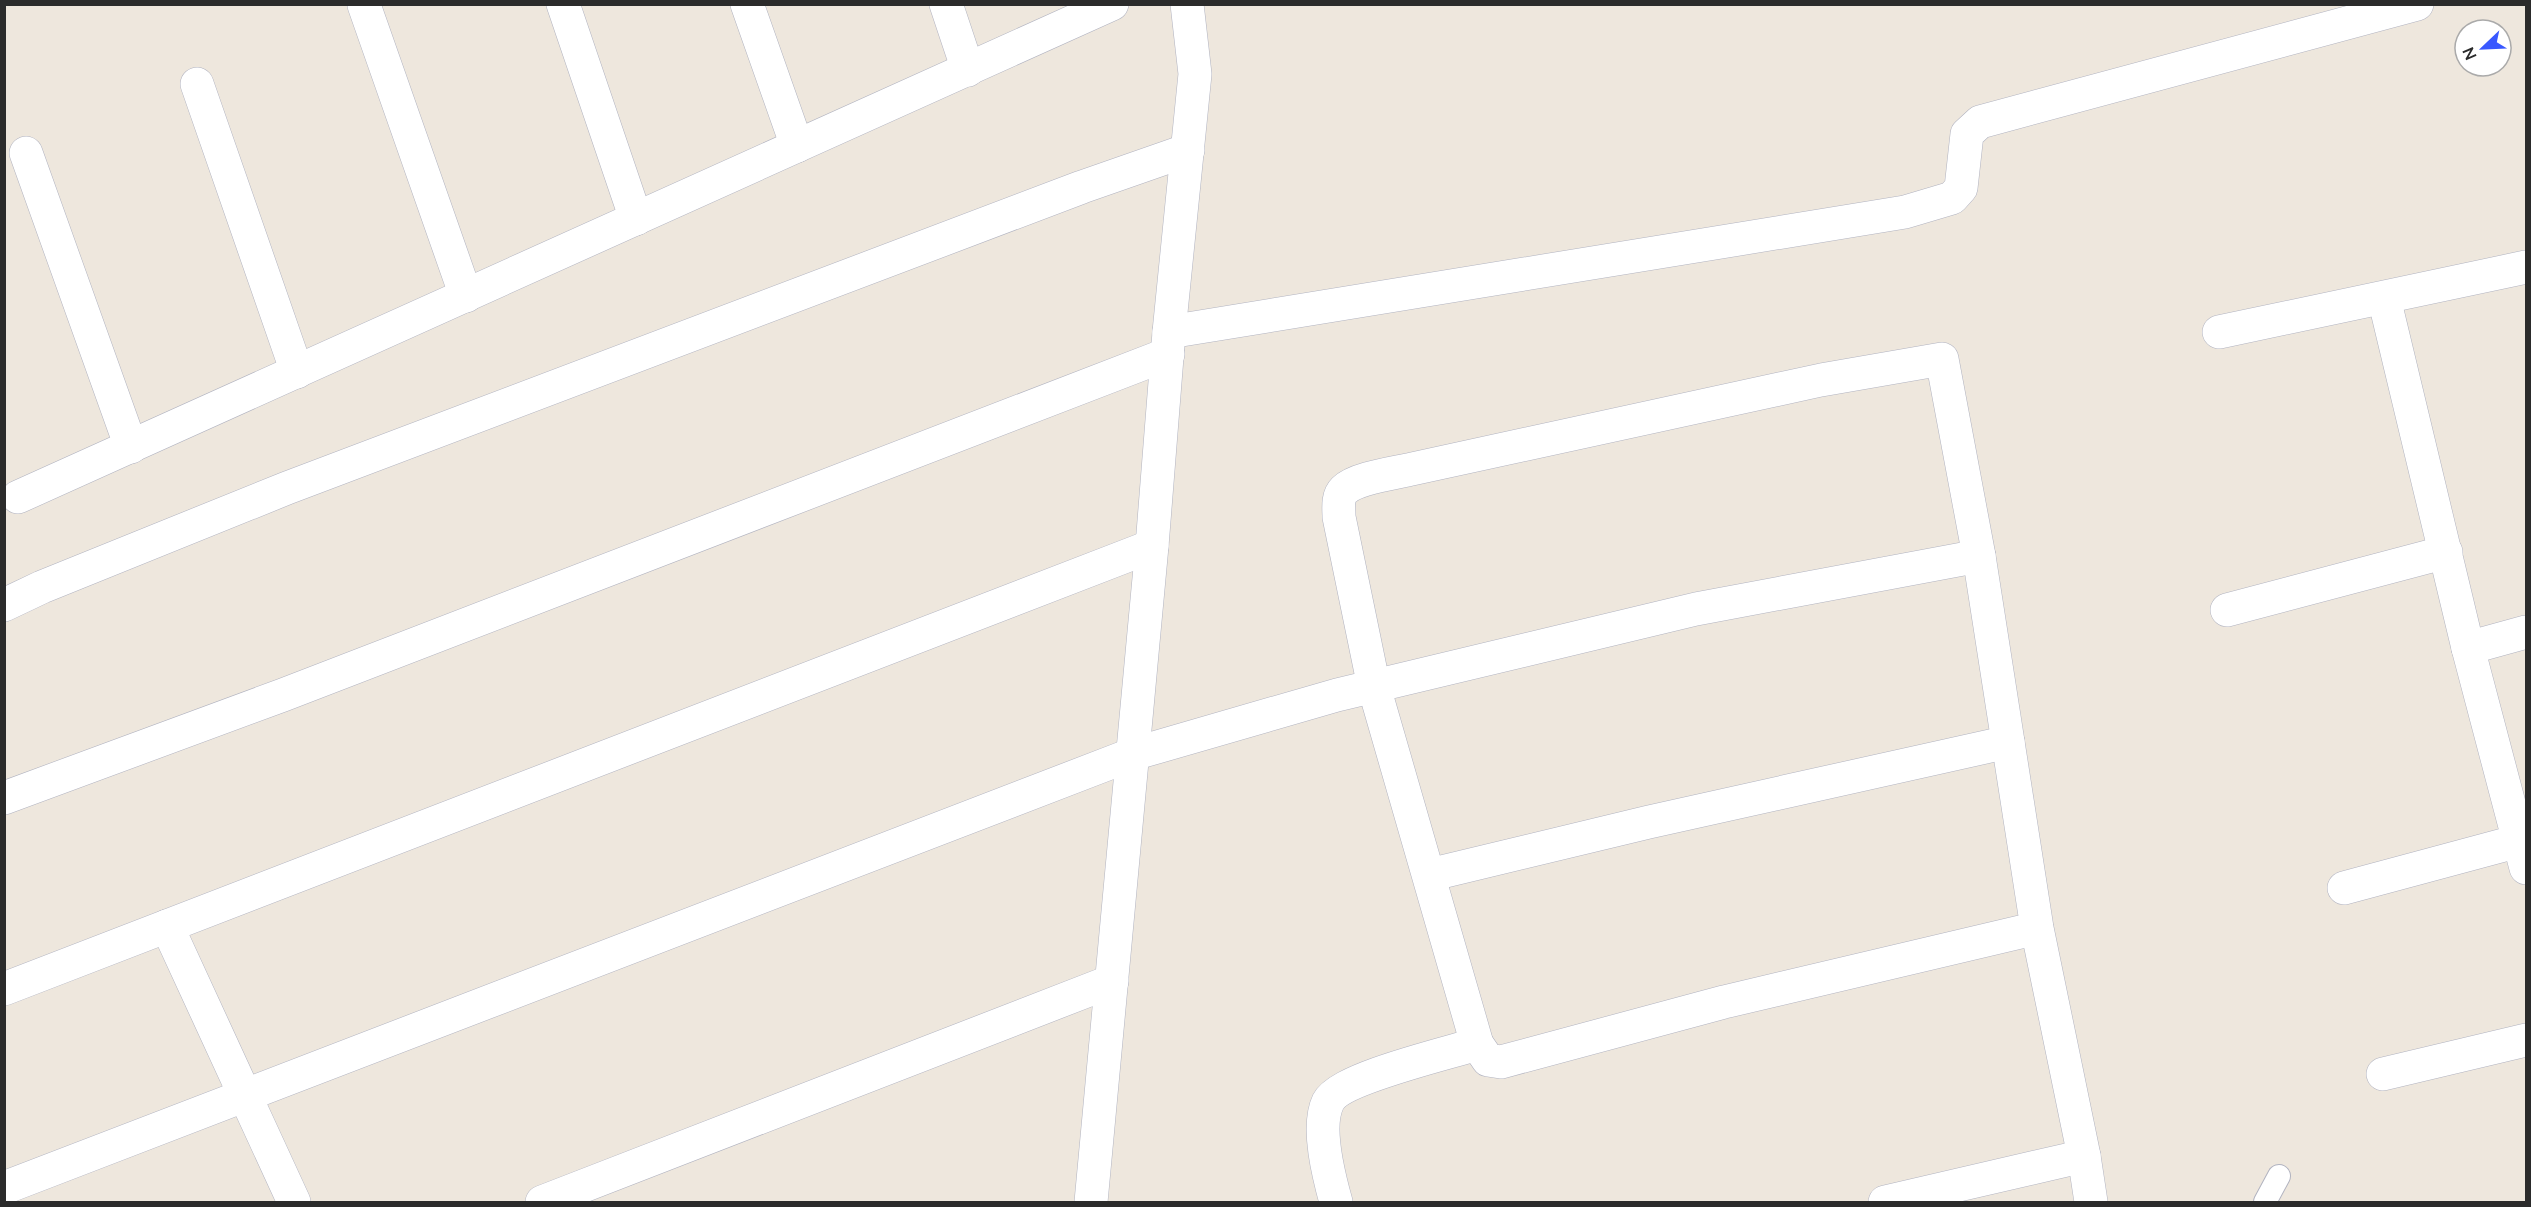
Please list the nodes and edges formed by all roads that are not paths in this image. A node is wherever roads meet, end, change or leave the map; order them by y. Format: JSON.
{"nodes":[{"id":1,"x":563,"y":4,"type":"edge"},
{"id":2,"x":747,"y":4,"type":"edge"},
{"id":3,"x":946,"y":4,"type":"edge"},
{"id":4,"x":1112,"y":4,"type":"edge"},
{"id":5,"x":1187,"y":4,"type":"edge"},
{"id":6,"x":2417,"y":4,"type":"edge"},
{"id":7,"x":364,"y":5,"type":"edge"},
{"id":8,"x":968,"y":70,"type":"junction"},
{"id":9,"x":197,"y":84,"type":"dead end"},
{"id":10,"x":798,"y":146,"type":"junction"},
{"id":11,"x":1188,"y":150,"type":"junction"},
{"id":12,"x":26,"y":153,"type":"dead end"},
{"id":13,"x":636,"y":219,"type":"junction"},
{"id":14,"x":2526,"y":267,"type":"edge"},
{"id":15,"x":466,"y":296,"type":"junction"},
{"id":16,"x":2384,"y":298,"type":"junction"},
{"id":17,"x":2219,"y":332,"type":"dead end"},
{"id":18,"x":1168,"y":343,"type":"junction"},
{"id":19,"x":297,"y":372,"type":"junction"},
{"id":20,"x":131,"y":447,"type":"junction"},
{"id":21,"x":18,"y":497,"type":"dead end"},
{"id":22,"x":1152,"y":546,"type":"junction"},
{"id":23,"x":2446,"y":552,"type":"junction"},
{"id":24,"x":1979,"y":556,"type":"junction"},
{"id":25,"x":4,"y":605,"type":"edge"},
{"id":26,"x":2227,"y":610,"type":"dead end"},
{"id":27,"x":2526,"y":632,"type":"edge"},
{"id":28,"x":2468,"y":648,"type":"junction"},
{"id":29,"x":1374,"y":687,"type":"junction"},
{"id":30,"x":2008,"y":742,"type":"junction"},
{"id":31,"x":1133,"y":754,"type":"junction"},
{"id":32,"x":4,"y":798,"type":"edge"},
{"id":33,"x":2524,"y":849,"type":"edge"},
{"id":34,"x":1429,"y":875,"type":"junction"},
{"id":35,"x":2344,"y":888,"type":"dead end"},
{"id":36,"x":167,"y":926,"type":"junction"},
{"id":37,"x":2037,"y":928,"type":"junction"},
{"id":38,"x":1112,"y":981,"type":"junction"},
{"id":39,"x":4,"y":989,"type":"edge"},
{"id":40,"x":2526,"y":1040,"type":"edge"},
{"id":41,"x":1477,"y":1044,"type":"junction"},
{"id":42,"x":2383,"y":1074,"type":"dead end"},
{"id":43,"x":245,"y":1095,"type":"junction"},
{"id":44,"x":2084,"y":1156,"type":"junction"},
{"id":45,"x":2279,"y":1176,"type":"dead end"},
{"id":46,"x":4,"y":1188,"type":"edge"},
{"id":47,"x":294,"y":1203,"type":"edge"},
{"id":48,"x":542,"y":1203,"type":"edge"},
{"id":49,"x":1091,"y":1203,"type":"edge"},
{"id":50,"x":1336,"y":1203,"type":"edge"},
{"id":51,"x":1885,"y":1203,"type":"edge"},
{"id":52,"x":2091,"y":1203,"type":"edge"},
{"id":53,"x":2265,"y":1203,"type":"edge"}],
"edges":[{"from":1,"to":13,"type":"street"},
{"from":2,"to":10,"type":"street"},
{"from":3,"to":8,"type":"street"},
{"from":4,"to":8,"type":"street"},
{"from":5,"to":11,"type":"street"},
{"from":6,"to":18,"type":"street"},
{"from":7,"to":15,"type":"street"},
{"from":8,"to":10,"type":"street"},
{"from":9,"to":19,"type":"street"},
{"from":10,"to":13,"type":"street"},
{"from":11,"to":18,"type":"street"},
{"from":11,"to":25,"type":"street"},
{"from":12,"to":20,"type":"street"},
{"from":13,"to":15,"type":"street"},
{"from":14,"to":16,"type":"street"},
{"from":15,"to":19,"type":"street"},
{"from":16,"to":17,"type":"street"},
{"from":16,"to":23,"type":"street"},
{"from":18,"to":22,"type":"street"},
{"from":18,"to":32,"type":"street"},
{"from":19,"to":20,"type":"street"},
{"from":20,"to":21,"type":"street"},
{"from":22,"to":31,"type":"street"},
{"from":22,"to":36,"type":"street"},
{"from":23,"to":26,"type":"street"},
{"from":23,"to":28,"type":"street"},
{"from":24,"to":29,"type":"street"},
{"from":24,"to":29,"type":"street"},
{"from":24,"to":30,"type":"street"},
{"from":27,"to":28,"type":"street"},
{"from":28,"to":33,"type":"street"},
{"from":29,"to":31,"type":"street"},
{"from":29,"to":34,"type":"street"},
{"from":30,"to":34,"type":"street"},
{"from":30,"to":37,"type":"street"},
{"from":31,"to":38,"type":"street"},
{"from":31,"to":43,"type":"street"},
{"from":33,"to":35,"type":"street"},
{"from":34,"to":41,"type":"street"},
{"from":36,"to":39,"type":"street"},
{"from":36,"to":43,"type":"street"},
{"from":37,"to":41,"type":"street"},
{"from":37,"to":44,"type":"street"},
{"from":38,"to":48,"type":"street"},
{"from":38,"to":49,"type":"street"},
{"from":40,"to":42,"type":"street"},
{"from":41,"to":50,"type":"street"},
{"from":43,"to":46,"type":"street"},
{"from":43,"to":47,"type":"street"},
{"from":44,"to":51,"type":"street"},
{"from":44,"to":52,"type":"street"},
{"from":45,"to":53,"type":"lane"}]}
